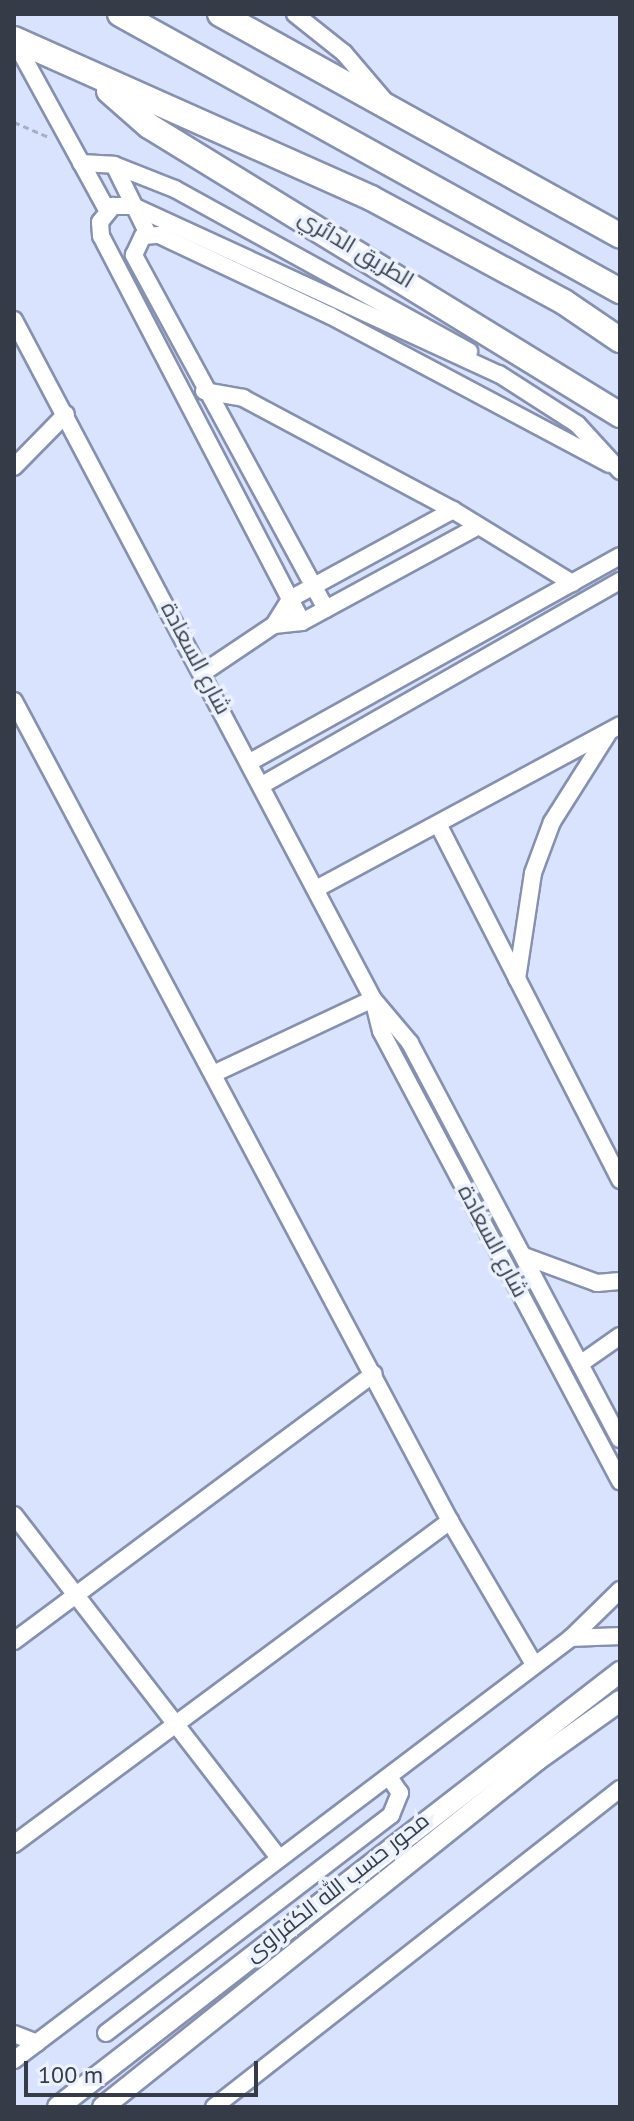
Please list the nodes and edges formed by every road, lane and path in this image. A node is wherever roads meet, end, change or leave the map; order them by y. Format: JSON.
{"nodes":[{"id":1,"x":120,"y":14,"type":"edge"},
{"id":2,"x":220,"y":14,"type":"edge"},
{"id":3,"x":295,"y":14,"type":"edge"},
{"id":4,"x":14,"y":40,"type":"edge"},
{"id":5,"x":96,"y":78,"type":"junction"},
{"id":6,"x":395,"y":116,"type":"junction"},
{"id":7,"x":14,"y":122,"type":"edge"},
{"id":8,"x":77,"y":155,"type":"junction"},
{"id":9,"x":114,"y":165,"type":"junction"},
{"id":10,"x":133,"y":206,"type":"junction"},
{"id":11,"x":107,"y":210,"type":"junction"},
{"id":12,"x":148,"y":234,"type":"junction"},
{"id":13,"x":620,"y":236,"type":"edge"},
{"id":14,"x":620,"y":291,"type":"edge"},
{"id":15,"x":338,"y":298,"type":"junction"},
{"id":16,"x":331,"y":316,"type":"junction"},
{"id":17,"x":14,"y":320,"type":"edge"},
{"id":18,"x":620,"y":340,"type":"edge"},
{"id":19,"x":499,"y":374,"type":"junction"},
{"id":20,"x":208,"y":389,"type":"junction"},
{"id":21,"x":186,"y":400,"type":"junction"},
{"id":22,"x":66,"y":414,"type":"junction"},
{"id":23,"x":620,"y":415,"type":"edge"},
{"id":24,"x":14,"y":467,"type":"edge"},
{"id":25,"x":617,"y":469,"type":"edge"},
{"id":26,"x":453,"y":510,"type":"junction"},
{"id":27,"x":479,"y":526,"type":"junction"},
{"id":28,"x":620,"y":556,"type":"edge"},
{"id":29,"x":620,"y":581,"type":"edge"},
{"id":30,"x":572,"y":583,"type":"junction"},
{"id":31,"x":314,"y":584,"type":"junction"},
{"id":32,"x":290,"y":599,"type":"junction"},
{"id":33,"x":326,"y":609,"type":"junction"},
{"id":34,"x":302,"y":622,"type":"junction"},
{"id":35,"x":274,"y":625,"type":"junction"},
{"id":36,"x":204,"y":672,"type":"junction"},
{"id":37,"x":14,"y":702,"type":"edge"},
{"id":38,"x":615,"y":728,"type":"edge"},
{"id":39,"x":250,"y":762,"type":"junction"},
{"id":40,"x":262,"y":785,"type":"junction"},
{"id":41,"x":438,"y":824,"type":"junction"},
{"id":42,"x":316,"y":889,"type":"junction"},
{"id":43,"x":517,"y":980,"type":"junction"},
{"id":44,"x":373,"y":999,"type":"junction"},
{"id":45,"x":215,"y":1073,"type":"junction"},
{"id":46,"x":620,"y":1180,"type":"edge"},
{"id":47,"x":524,"y":1256,"type":"junction"},
{"id":48,"x":620,"y":1281,"type":"edge"},
{"id":49,"x":620,"y":1336,"type":"edge"},
{"id":50,"x":580,"y":1364,"type":"junction"},
{"id":51,"x":374,"y":1374,"type":"junction"},
{"id":52,"x":620,"y":1439,"type":"edge"},
{"id":53,"x":620,"y":1481,"type":"edge"},
{"id":54,"x":14,"y":1515,"type":"edge"},
{"id":55,"x":450,"y":1521,"type":"junction"},
{"id":56,"x":620,"y":1590,"type":"edge"},
{"id":57,"x":74,"y":1596,"type":"junction"},
{"id":58,"x":620,"y":1636,"type":"edge"},
{"id":59,"x":571,"y":1638,"type":"junction"},
{"id":60,"x":14,"y":1641,"type":"edge"},
{"id":61,"x":534,"y":1664,"type":"junction"},
{"id":62,"x":620,"y":1672,"type":"edge"},
{"id":63,"x":620,"y":1701,"type":"edge"},
{"id":64,"x":175,"y":1726,"type":"junction"},
{"id":65,"x":389,"y":1777,"type":"junction"},
{"id":66,"x":620,"y":1789,"type":"edge"},
{"id":67,"x":14,"y":1844,"type":"edge"},
{"id":68,"x":279,"y":1858,"type":"junction"},
{"id":69,"x":106,"y":2033,"type":"dead end"},
{"id":70,"x":14,"y":2034,"type":"edge"},
{"id":71,"x":37,"y":2043,"type":"junction"},
{"id":72,"x":14,"y":2060,"type":"edge"},
{"id":73,"x":65,"y":2101,"type":"edge"},
{"id":74,"x":51,"y":2107,"type":"edge"},
{"id":75,"x":103,"y":2107,"type":"edge"},
{"id":76,"x":214,"y":2107,"type":"edge"}],
"edges":[{"from":1,"to":14,"type":"highway"},
{"from":2,"to":6,"type":"highway"},
{"from":3,"to":6,"type":"street"},
{"from":4,"to":5,"type":"highway","name":"الطريق الدائري"},
{"from":4,"to":8,"type":"street"},
{"from":5,"to":18,"type":"highway","name":"الطريق الدائري"},
{"from":5,"to":23,"type":"highway","name":"الطريق الدائري"},
{"from":6,"to":13,"type":"highway"},
{"from":7,"to":8,"type":"path"},
{"from":8,"to":9,"type":"street"},
{"from":8,"to":11,"type":"street"},
{"from":9,"to":10,"type":"street"},
{"from":9,"to":19,"type":"street"},
{"from":10,"to":11,"type":"street"},
{"from":10,"to":12,"type":"street"},
{"from":10,"to":15,"type":"street"},
{"from":11,"to":21,"type":"street"},
{"from":12,"to":16,"type":"street"},
{"from":12,"to":20,"type":"street"},
{"from":15,"to":16,"type":"street"},
{"from":15,"to":19,"type":"street"},
{"from":16,"to":25,"type":"street"},
{"from":17,"to":22,"type":"street","name":"شارع السعادة"},
{"from":19,"to":25,"type":"street"},
{"from":20,"to":21,"type":"street"},
{"from":20,"to":26,"type":"street"},
{"from":20,"to":31,"type":"street"},
{"from":21,"to":32,"type":"street"},
{"from":22,"to":24,"type":"street"},
{"from":22,"to":36,"type":"street","name":"شارع السعادة"},
{"from":26,"to":27,"type":"street"},
{"from":26,"to":31,"type":"street"},
{"from":27,"to":30,"type":"street"},
{"from":27,"to":33,"type":"street"},
{"from":28,"to":30,"type":"street"},
{"from":29,"to":40,"type":"street"},
{"from":30,"to":39,"type":"street"},
{"from":31,"to":32,"type":"street"},
{"from":31,"to":33,"type":"street"},
{"from":32,"to":34,"type":"street"},
{"from":32,"to":35,"type":"street"},
{"from":33,"to":34,"type":"street"},
{"from":34,"to":35,"type":"street"},
{"from":35,"to":36,"type":"street"},
{"from":36,"to":39,"type":"street","name":"شارع السعادة"},
{"from":37,"to":45,"type":"street"},
{"from":38,"to":41,"type":"street"},
{"from":38,"to":43,"type":"street"},
{"from":39,"to":40,"type":"street","name":"شارع السعادة"},
{"from":40,"to":42,"type":"street","name":"شارع السعادة"},
{"from":41,"to":42,"type":"street"},
{"from":41,"to":43,"type":"street"},
{"from":42,"to":44,"type":"street","name":"شارع السعادة"},
{"from":43,"to":46,"type":"street"},
{"from":44,"to":45,"type":"street"},
{"from":44,"to":47,"type":"street","name":"شارع السعادة"},
{"from":44,"to":53,"type":"street","name":"شارع السعادة"},
{"from":45,"to":51,"type":"street"},
{"from":47,"to":48,"type":"street"},
{"from":47,"to":50,"type":"street","name":"شارع السعادة"},
{"from":49,"to":50,"type":"street"},
{"from":50,"to":52,"type":"street","name":"شارع السعادة"},
{"from":51,"to":55,"type":"street"},
{"from":51,"to":57,"type":"street"},
{"from":54,"to":57,"type":"street"},
{"from":55,"to":61,"type":"street"},
{"from":55,"to":64,"type":"street"},
{"from":56,"to":59,"type":"street"},
{"from":57,"to":60,"type":"street"},
{"from":57,"to":64,"type":"street"},
{"from":58,"to":59,"type":"street"},
{"from":59,"to":61,"type":"street"},
{"from":61,"to":65,"type":"street"},
{"from":62,"to":73,"type":"main road","name":"محور حسب الله الكفراوى"},
{"from":63,"to":75,"type":"main road","name":"محور حسب الله الكفراوى"},
{"from":64,"to":67,"type":"street"},
{"from":64,"to":68,"type":"street"},
{"from":65,"to":68,"type":"street"},
{"from":65,"to":69,"type":"street"},
{"from":66,"to":76,"type":"street"},
{"from":68,"to":71,"type":"street"},
{"from":70,"to":71,"type":"street"},
{"from":71,"to":72,"type":"street"},
{"from":73,"to":74,"type":"main road","name":"محور حسب الله الكفراوى"}]}
